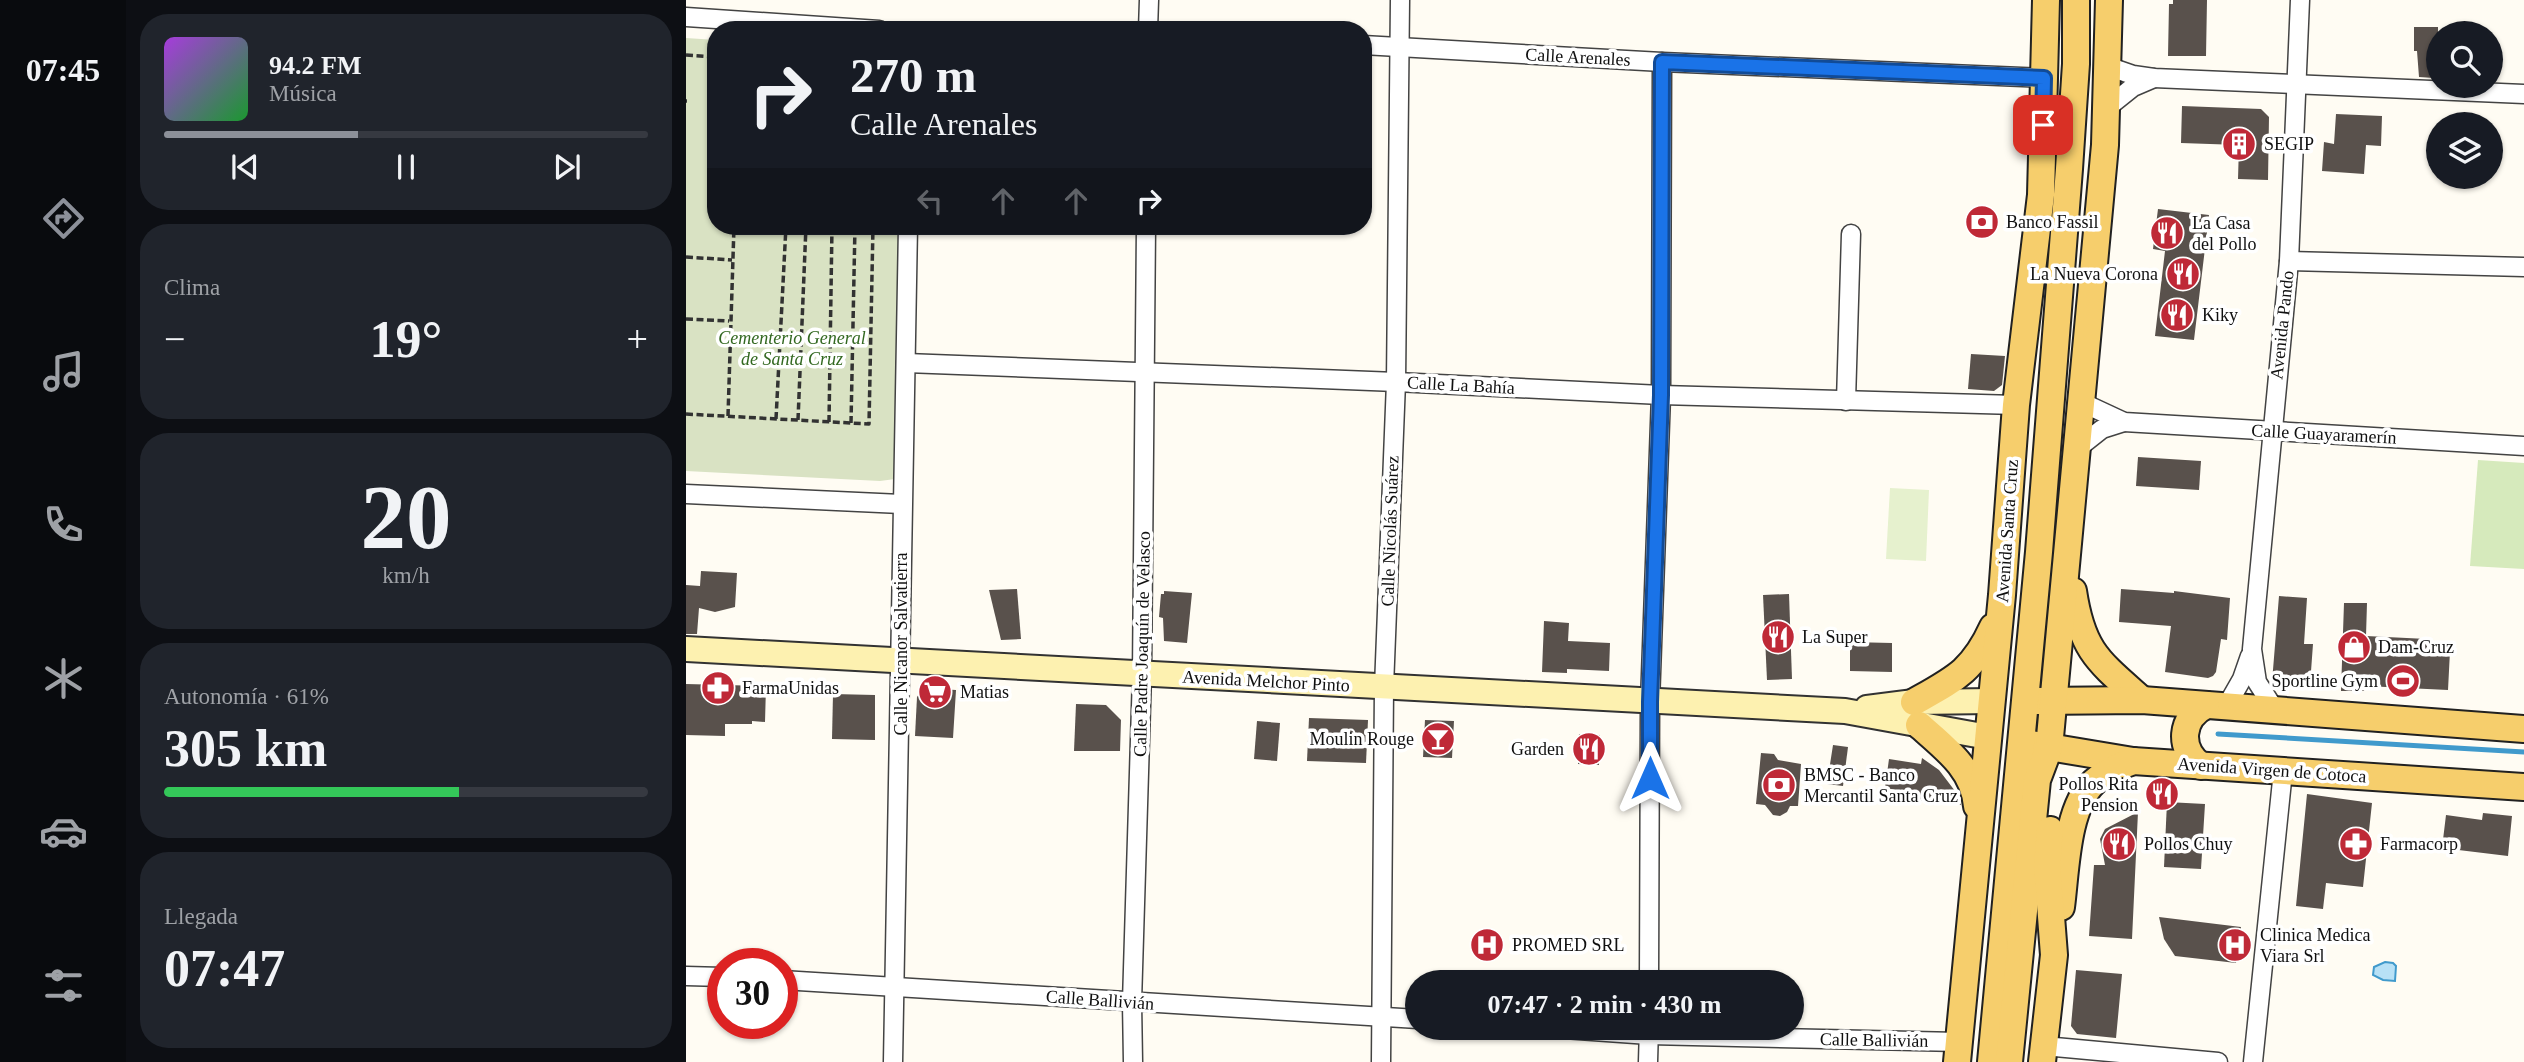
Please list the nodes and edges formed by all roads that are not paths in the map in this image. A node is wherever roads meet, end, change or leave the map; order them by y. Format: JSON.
{"nodes":[{"id":1,"x":1149,"y":0,"type":"edge"},
{"id":2,"x":1400,"y":0,"type":"edge"},
{"id":3,"x":2046,"y":0,"type":"edge"},
{"id":4,"x":2109,"y":0,"type":"edge"},
{"id":5,"x":2300,"y":0,"type":"edge"},
{"id":6,"x":2076,"y":3,"type":"edge"},
{"id":7,"x":686,"y":17,"type":"edge"},
{"id":8,"x":745,"y":21,"type":"edge"},
{"id":9,"x":1148,"y":21,"type":"edge"},
{"id":10,"x":1372,"y":46,"type":"edge"},
{"id":11,"x":1399,"y":47,"type":"junction"},
{"id":12,"x":1662,"y":62,"type":"junction"},
{"id":13,"x":2107,"y":66,"type":"junction"},
{"id":14,"x":2044,"y":78,"type":"junction"},
{"id":15,"x":2154,"y":78,"type":"junction"},
{"id":16,"x":2297,"y":86,"type":"junction"},
{"id":17,"x":2524,"y":94,"type":"edge"},
{"id":18,"x":2108,"y":107,"type":"junction"},
{"id":19,"x":2041,"y":195,"type":"junction"},
{"id":20,"x":1851,"y":234,"type":"dead end"},
{"id":21,"x":908,"y":235,"type":"edge"},
{"id":22,"x":1146,"y":235,"type":"edge"},
{"id":23,"x":2289,"y":261,"type":"junction"},
{"id":24,"x":2524,"y":267,"type":"edge"},
{"id":25,"x":906,"y":363,"type":"junction"},
{"id":26,"x":1146,"y":373,"type":"junction"},
{"id":27,"x":1396,"y":382,"type":"junction"},
{"id":28,"x":1661,"y":395,"type":"junction"},
{"id":29,"x":1846,"y":401,"type":"junction"},
{"id":30,"x":2081,"y":402,"type":"junction"},
{"id":31,"x":2016,"y":405,"type":"junction"},
{"id":32,"x":2124,"y":422,"type":"junction"},
{"id":33,"x":2272,"y":431,"type":"junction"},
{"id":34,"x":2524,"y":446,"type":"edge"},
{"id":35,"x":2078,"y":448,"type":"junction"},
{"id":36,"x":686,"y":494,"type":"edge"},
{"id":37,"x":901,"y":504,"type":"junction"},
{"id":38,"x":2009,"y":504,"type":"junction"},
{"id":39,"x":2067,"y":553,"type":"junction"},
{"id":40,"x":2034,"y":594,"type":"junction"},
{"id":41,"x":2002,"y":595,"type":"junction"},
{"id":42,"x":686,"y":649,"type":"edge"},
{"id":43,"x":2252,"y":649,"type":"junction"},
{"id":44,"x":902,"y":661,"type":"junction"},
{"id":45,"x":1142,"y":674,"type":"junction"},
{"id":46,"x":1384,"y":687,"type":"junction"},
{"id":47,"x":2142,"y":700,"type":"junction"},
{"id":48,"x":1992,"y":701,"type":"junction"},
{"id":49,"x":2024,"y":701,"type":"junction"},
{"id":50,"x":2053,"y":701,"type":"junction"},
{"id":51,"x":1650,"y":702,"type":"junction"},
{"id":52,"x":2216,"y":706,"type":"junction"},
{"id":53,"x":2275,"y":710,"type":"junction"},
{"id":54,"x":1917,"y":714,"type":"junction"},
{"id":55,"x":2524,"y":729,"type":"edge"},
{"id":56,"x":1988,"y":737,"type":"junction"},
{"id":57,"x":2020,"y":742,"type":"junction"},
{"id":58,"x":2049,"y":748,"type":"junction"},
{"id":59,"x":2133,"y":761,"type":"junction"},
{"id":60,"x":2202,"y":766,"type":"junction"},
{"id":61,"x":2283,"y":771,"type":"junction"},
{"id":62,"x":2524,"y":787,"type":"edge"},
{"id":63,"x":1979,"y":832,"type":"junction"},
{"id":64,"x":2011,"y":838,"type":"junction"},
{"id":65,"x":1972,"y":912,"type":"junction"},
{"id":66,"x":2054,"y":955,"type":"junction"},
{"id":67,"x":1649,"y":970,"type":"edge"},
{"id":68,"x":686,"y":976,"type":"edge"},
{"id":69,"x":707,"y":977,"type":"edge"},
{"id":70,"x":798,"y":981,"type":"edge"},
{"id":71,"x":895,"y":986,"type":"junction"},
{"id":72,"x":1132,"y":1002,"type":"junction"},
{"id":73,"x":1382,"y":1017,"type":"junction"},
{"id":74,"x":1405,"y":1018,"type":"edge"},
{"id":75,"x":1649,"y":1040,"type":"edge"},
{"id":76,"x":1781,"y":1040,"type":"edge"},
{"id":77,"x":1958,"y":1052,"type":"edge"},
{"id":78,"x":2043,"y":1054,"type":"edge"},
{"id":79,"x":893,"y":1062,"type":"edge"},
{"id":80,"x":1133,"y":1062,"type":"edge"},
{"id":81,"x":1381,"y":1062,"type":"edge"},
{"id":82,"x":1648,"y":1062,"type":"edge"},
{"id":83,"x":1991,"y":1062,"type":"edge"},
{"id":84,"x":2010,"y":1062,"type":"edge"},
{"id":85,"x":2218,"y":1062,"type":"edge"},
{"id":86,"x":2253,"y":1062,"type":"edge"}],
"edges":[{"from":1,"to":9,"type":"street"},
{"from":2,"to":11,"type":"street","name":"Calle Nicolás Suárez"},
{"from":3,"to":14,"type":"main road","name":"Avenida Santa Cruz"},
{"from":4,"to":13,"type":"main road"},
{"from":5,"to":16,"type":"street","name":"Avenida Pando"},
{"from":6,"to":19,"type":"main road"},
{"from":6,"to":40,"type":"main road","name":"Avenida Santa Cruz"},
{"from":7,"to":8,"type":"street"},
{"from":10,"to":11,"type":"street","name":"Calle Arenales"},
{"from":11,"to":12,"type":"street","name":"Calle Arenales"},
{"from":11,"to":27,"type":"street","name":"Calle Nicolás Suárez"},
{"from":12,"to":14,"type":"street","name":"Calle Arenales"},
{"from":12,"to":28,"type":"street"},
{"from":13,"to":15,"type":"street"},
{"from":13,"to":18,"type":"main road"},
{"from":14,"to":19,"type":"main road","name":"Avenida Santa Cruz"},
{"from":15,"to":16,"type":"street"},
{"from":15,"to":18,"type":"street"},
{"from":16,"to":17,"type":"street"},
{"from":16,"to":23,"type":"street","name":"Avenida Pando"},
{"from":18,"to":30,"type":"main road"},
{"from":19,"to":31,"type":"main road","name":"Avenida Santa Cruz"},
{"from":20,"to":29,"type":"street"},
{"from":21,"to":25,"type":"street","name":"Calle Nicanor Salvatierra"},
{"from":22,"to":26,"type":"street","name":"Calle Padre Joaquín de Velasco"},
{"from":23,"to":24,"type":"street"},
{"from":23,"to":33,"type":"street","name":"Avenida Pando"},
{"from":25,"to":26,"type":"street","name":"Calle La Bahía"},
{"from":25,"to":37,"type":"street","name":"Calle Nicanor Salvatierra"},
{"from":26,"to":27,"type":"street","name":"Calle La Bahía"},
{"from":26,"to":45,"type":"street","name":"Calle Padre Joaquín de Velasco"},
{"from":27,"to":28,"type":"street","name":"Calle La Bahía"},
{"from":27,"to":46,"type":"street","name":"Calle Nicolás Suárez"},
{"from":28,"to":29,"type":"street","name":"Calle La Bahía"},
{"from":28,"to":51,"type":"street"},
{"from":29,"to":31,"type":"street","name":"Calle La Bahía"},
{"from":30,"to":32,"type":"street","name":"Calle Guayaramerín"},
{"from":30,"to":35,"type":"main road"},
{"from":31,"to":38,"type":"main road","name":"Avenida Santa Cruz"},
{"from":32,"to":33,"type":"street","name":"Calle Guayaramerín"},
{"from":32,"to":35,"type":"street","name":"Calle Guayaramerín"},
{"from":33,"to":34,"type":"street","name":"Calle Guayaramerín"},
{"from":33,"to":43,"type":"street","name":"Avenida Pando"},
{"from":35,"to":39,"type":"main road"},
{"from":36,"to":37,"type":"street"},
{"from":37,"to":44,"type":"street","name":"Calle Nicanor Salvatierra"},
{"from":38,"to":40,"type":"main road"},
{"from":38,"to":41,"type":"main road","name":"Avenida Santa Cruz"},
{"from":39,"to":47,"type":"main road"},
{"from":39,"to":50,"type":"main road"},
{"from":40,"to":49,"type":"main road","name":"Avenida Santa Cruz"},
{"from":41,"to":48,"type":"main road","name":"Avenida Santa Cruz"},
{"from":41,"to":54,"type":"main road"},
{"from":42,"to":44,"type":"main road","name":"Avenida Melchor Pinto"},
{"from":43,"to":52,"type":"street","name":"Avenida Pando"},
{"from":43,"to":53,"type":"street","name":"Avenida Pando"},
{"from":44,"to":45,"type":"main road","name":"Avenida Melchor Pinto"},
{"from":44,"to":71,"type":"street","name":"Calle Nicanor Salvatierra"},
{"from":45,"to":46,"type":"main road","name":"Avenida Melchor Pinto"},
{"from":45,"to":72,"type":"street","name":"Calle Padre Joaquín de Velasco"},
{"from":46,"to":51,"type":"main road","name":"Avenida Melchor Pinto"},
{"from":46,"to":73,"type":"street","name":"Calle Nicolás Suárez"},
{"from":47,"to":50,"type":"main road"},
{"from":47,"to":52,"type":"main road"},
{"from":48,"to":49,"type":"main road","name":"Avenida Melchor Pinto"},
{"from":48,"to":54,"type":"main road","name":"Avenida Melchor Pinto"},
{"from":48,"to":56,"type":"main road","name":"Avenida Santa Cruz"},
{"from":49,"to":50,"type":"main road"},
{"from":49,"to":57,"type":"main road","name":"Avenida Santa Cruz"},
{"from":50,"to":58,"type":"main road"},
{"from":51,"to":54,"type":"main road","name":"Avenida Melchor Pinto"},
{"from":51,"to":67,"type":"street"},
{"from":52,"to":53,"type":"main road"},
{"from":52,"to":60,"type":"main road"},
{"from":53,"to":55,"type":"main road"},
{"from":54,"to":56,"type":"main road","name":"Avenida Melchor Pinto"},
{"from":54,"to":63,"type":"main road"},
{"from":56,"to":57,"type":"main road","name":"Avenida Melchor Pinto"},
{"from":56,"to":63,"type":"main road","name":"Avenida Santa Cruz"},
{"from":57,"to":58,"type":"main road","name":"Avenida Virgen de Cotoca"},
{"from":57,"to":64,"type":"main road","name":"Avenida Santa Cruz"},
{"from":58,"to":59,"type":"main road","name":"Avenida Virgen de Cotoca"},
{"from":58,"to":66,"type":"main road"},
{"from":58,"to":84,"type":"main road"},
{"from":59,"to":60,"type":"main road","name":"Avenida Virgen de Cotoca"},
{"from":59,"to":66,"type":"main road"},
{"from":60,"to":61,"type":"main road","name":"Avenida Virgen de Cotoca"},
{"from":61,"to":62,"type":"main road","name":"Avenida Virgen de Cotoca"},
{"from":61,"to":86,"type":"street"},
{"from":63,"to":65,"type":"main road","name":"Avenida Santa Cruz"},
{"from":64,"to":65,"type":"main road"},
{"from":64,"to":83,"type":"main road","name":"Avenida Santa Cruz"},
{"from":65,"to":77,"type":"main road","name":"Avenida Santa Cruz"},
{"from":66,"to":78,"type":"main road"},
{"from":68,"to":69,"type":"street"},
{"from":70,"to":71,"type":"street","name":"Calle Ballivián"},
{"from":71,"to":72,"type":"street","name":"Calle Ballivián"},
{"from":71,"to":79,"type":"street","name":"Calle Nicanor Salvatierra"},
{"from":72,"to":73,"type":"street","name":"Calle Ballivián"},
{"from":72,"to":80,"type":"street","name":"Calle Padre Joaquín de Velasco"},
{"from":73,"to":74,"type":"street","name":"Calle Ballivián"},
{"from":73,"to":81,"type":"street","name":"Calle Nicolás Suárez"},
{"from":75,"to":82,"type":"street"},
{"from":76,"to":77,"type":"street","name":"Calle Ballivián"},
{"from":78,"to":85,"type":"street"}]}
